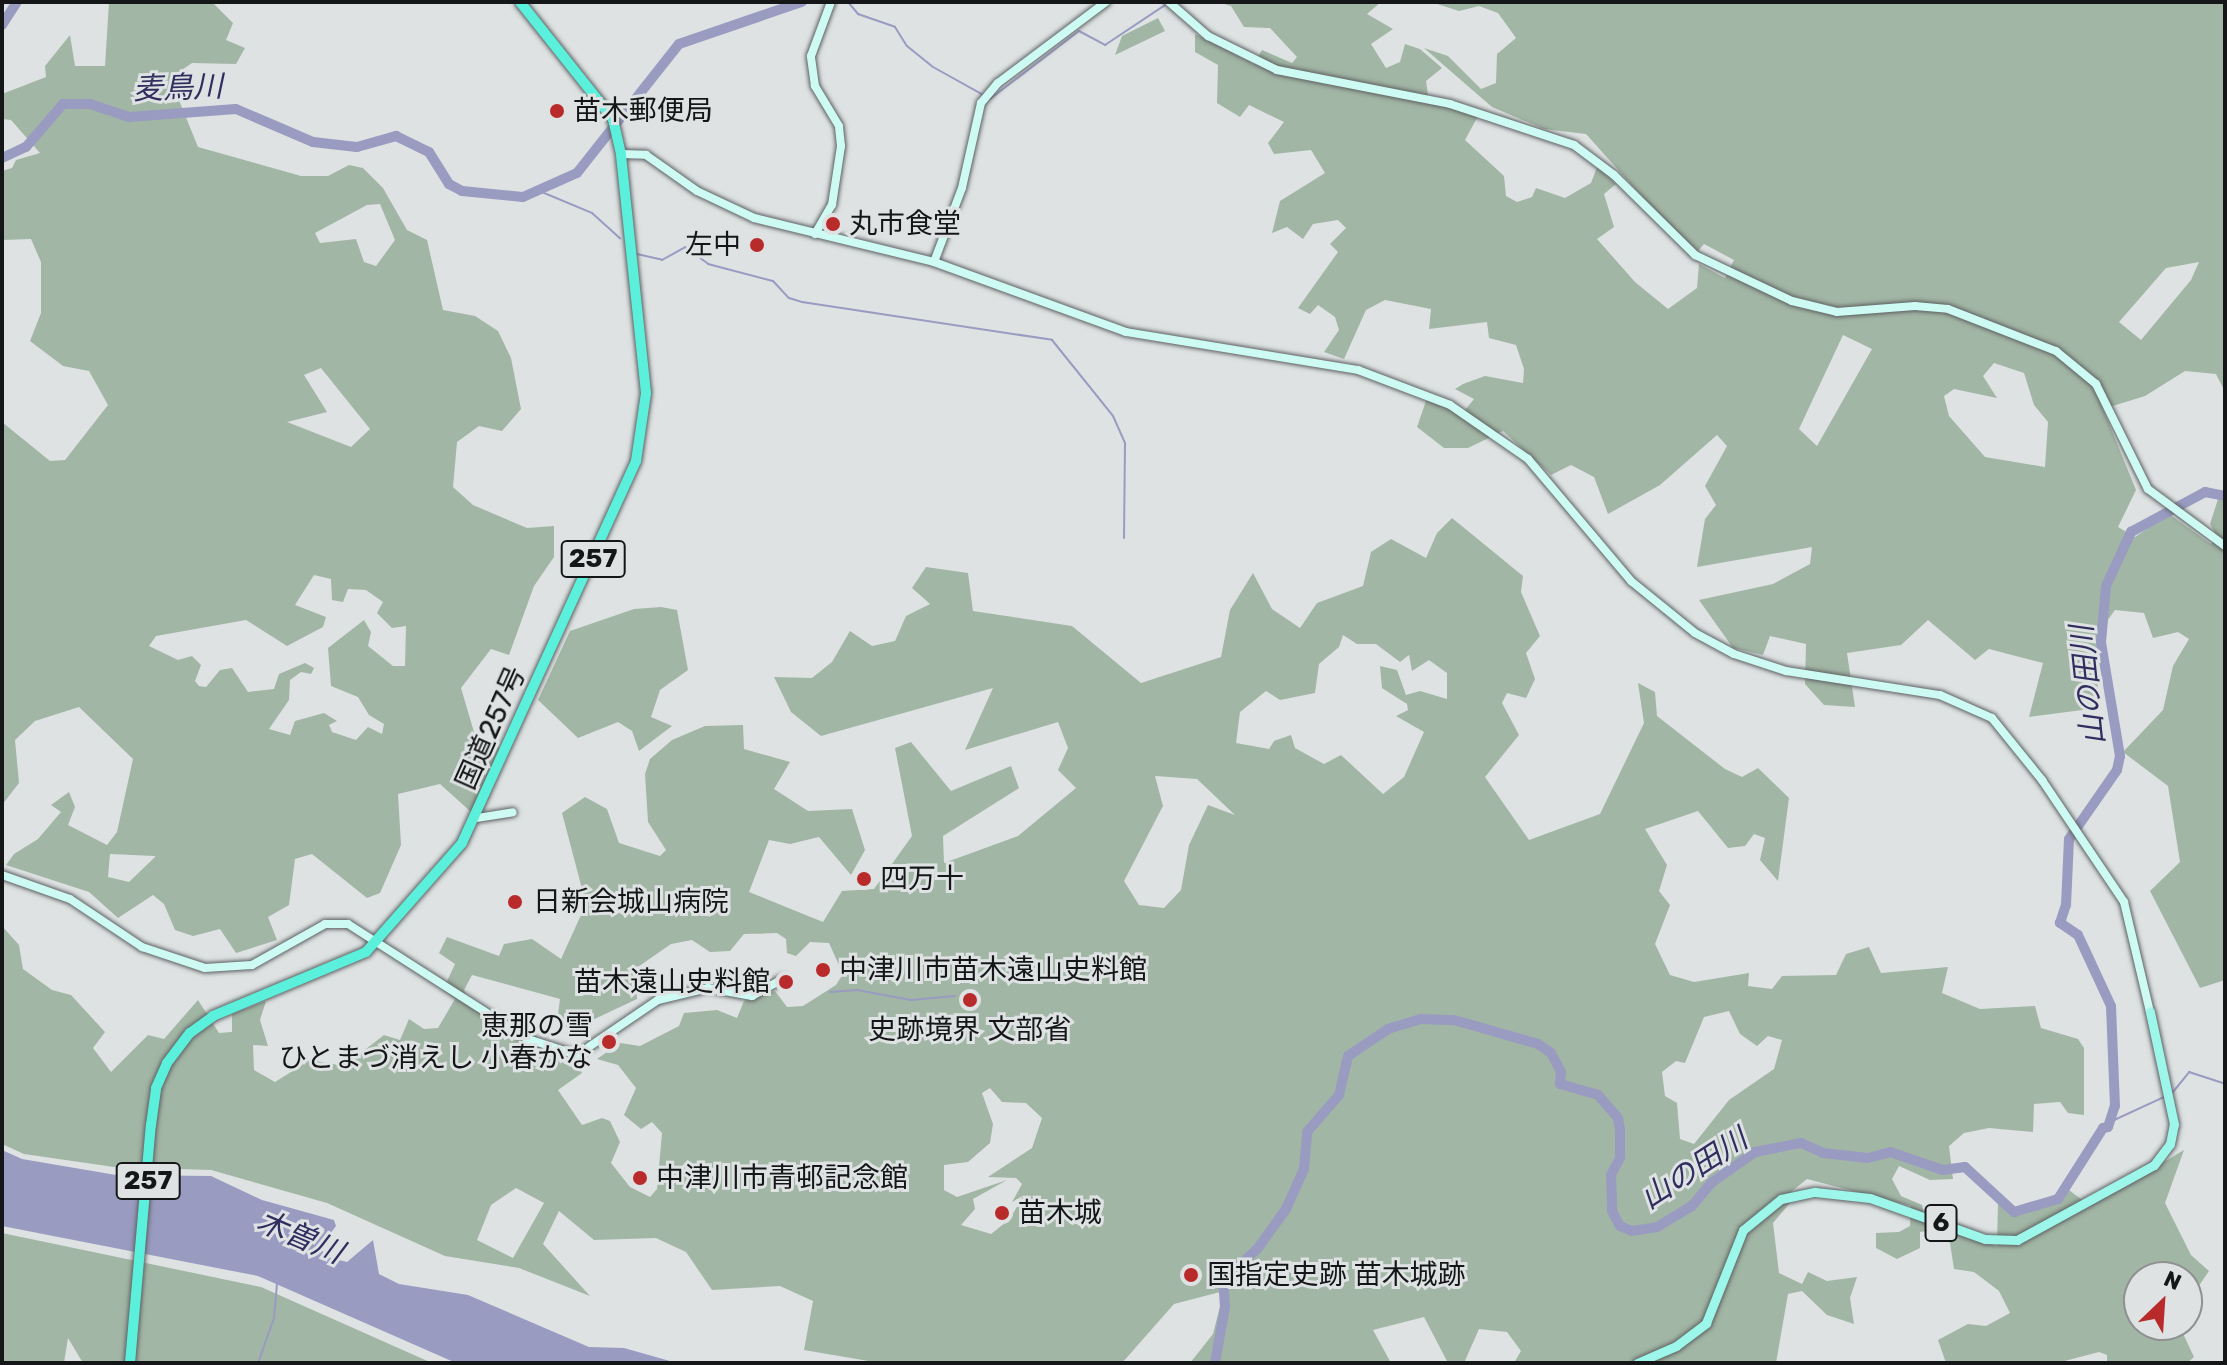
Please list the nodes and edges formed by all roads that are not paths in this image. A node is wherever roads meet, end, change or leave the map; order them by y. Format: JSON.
{"nodes":[{"id":1,"x":520,"y":2,"type":"edge"},
{"id":2,"x":831,"y":2,"type":"edge"},
{"id":3,"x":1106,"y":2,"type":"edge"},
{"id":4,"x":1169,"y":2,"type":"edge"},
{"id":5,"x":621,"y":154,"type":"junction"},
{"id":6,"x":815,"y":234,"type":"junction"},
{"id":7,"x":934,"y":262,"type":"junction"},
{"id":8,"x":2225,"y":546,"type":"edge"},
{"id":9,"x":513,"y":812,"type":"dead end"},
{"id":10,"x":477,"y":818,"type":"junction"},
{"id":11,"x":2,"y":875,"type":"edge"},
{"id":12,"x":379,"y":942,"type":"junction"},
{"id":13,"x":783,"y":979,"type":"dead end"},
{"id":14,"x":2150,"y":1012,"type":"joint"},
{"id":15,"x":130,"y":1363,"type":"edge"},
{"id":16,"x":1637,"y":1363,"type":"edge"}],
"edges":[{"from":1,"to":5,"type":"highway","name":"国道257号","number":"257"},
{"from":2,"to":6,"type":"street"},
{"from":3,"to":7,"type":"street"},
{"from":4,"to":8,"type":"street"},
{"from":5,"to":6,"type":"street"},
{"from":5,"to":10,"type":"highway","name":"国道257号","number":"257"},
{"from":6,"to":7,"type":"street"},
{"from":7,"to":14,"type":"street"},
{"from":9,"to":10,"type":"street"},
{"from":10,"to":12,"type":"highway","name":"国道257号","number":"257"},
{"from":11,"to":12,"type":"street"},
{"from":12,"to":13,"type":"street"},
{"from":12,"to":15,"type":"highway","name":"国道257号","number":"257"},
{"from":14,"to":16,"type":"main road","number":"6"}]}
